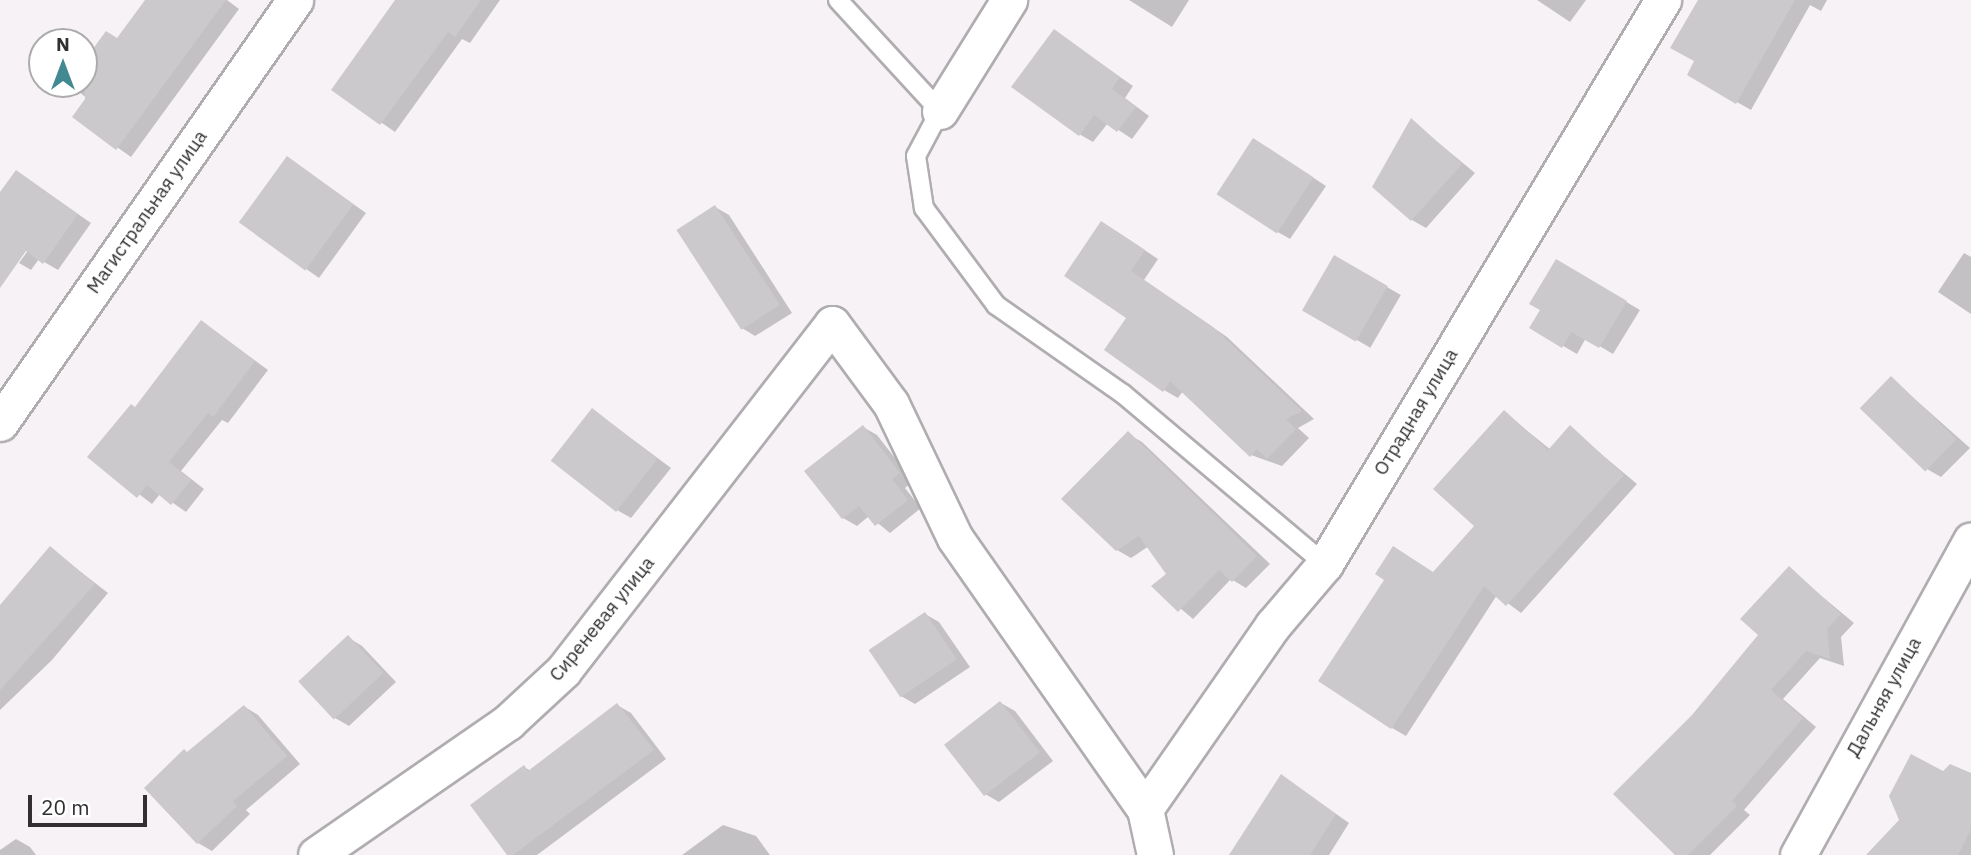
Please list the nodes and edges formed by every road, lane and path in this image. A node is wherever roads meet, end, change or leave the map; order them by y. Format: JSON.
{"nodes":[{"id":1,"x":295,"y":0,"type":"edge"},
{"id":2,"x":838,"y":0,"type":"edge"},
{"id":3,"x":1009,"y":0,"type":"edge"},
{"id":4,"x":1663,"y":0,"type":"edge"},
{"id":5,"x":940,"y":111,"type":"junction"},
{"id":6,"x":0,"y":423,"type":"edge"},
{"id":7,"x":1971,"y":540,"type":"edge"},
{"id":8,"x":1325,"y":564,"type":"junction"},
{"id":9,"x":1145,"y":809,"type":"junction"},
{"id":10,"x":316,"y":855,"type":"edge"},
{"id":11,"x":1155,"y":855,"type":"edge"},
{"id":12,"x":1798,"y":855,"type":"edge"}],
"edges":[{"from":1,"to":6,"type":"street","name":"Магистральная улица"},
{"from":2,"to":5,"type":"lane"},
{"from":3,"to":5,"type":"street"},
{"from":4,"to":8,"type":"street","name":"Отрадная улица"},
{"from":5,"to":8,"type":"lane"},
{"from":7,"to":12,"type":"street","name":"Дальняя улица"},
{"from":8,"to":9,"type":"street","name":"Отрадная улица"},
{"from":9,"to":10,"type":"street","name":"Сиреневая улица"},
{"from":9,"to":11,"type":"street"}]}
